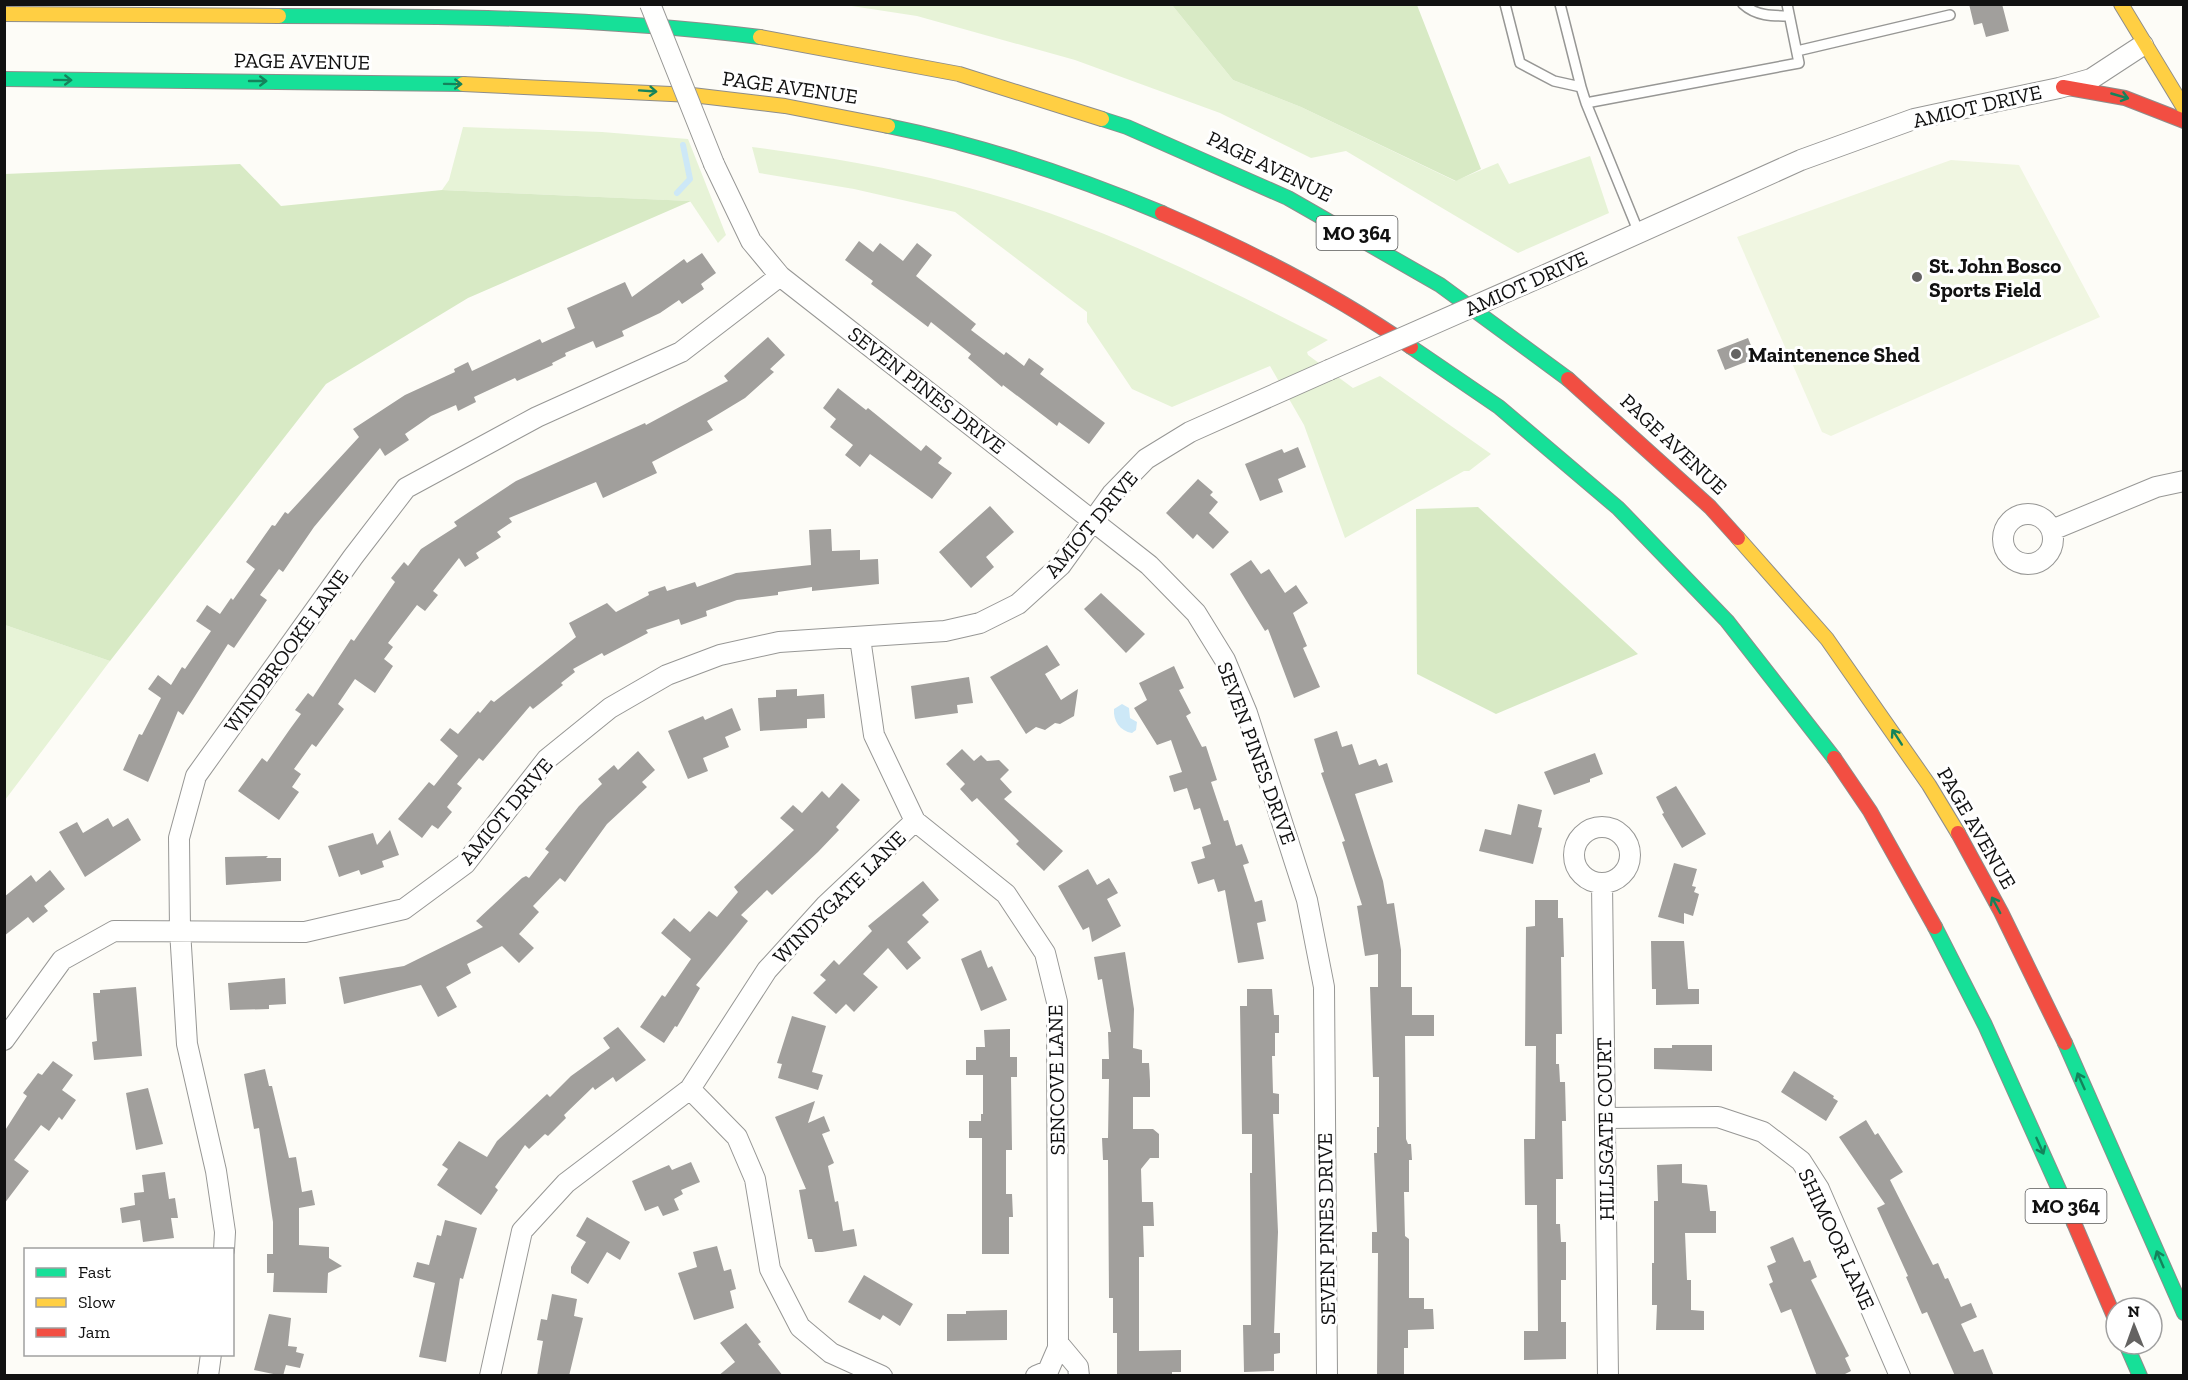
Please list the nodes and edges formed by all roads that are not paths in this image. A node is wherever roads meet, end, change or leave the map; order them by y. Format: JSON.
{"nodes":[{"id":1,"x":650,"y":4,"type":"edge"},
{"id":2,"x":1504,"y":4,"type":"edge"},
{"id":3,"x":1560,"y":4,"type":"edge"},
{"id":4,"x":1743,"y":4,"type":"edge"},
{"id":5,"x":1787,"y":4,"type":"edge"},
{"id":6,"x":2121,"y":4,"type":"edge"},
{"id":7,"x":4,"y":14,"type":"edge"},
{"id":8,"x":1950,"y":15,"type":"dead end"},
{"id":9,"x":1789,"y":16,"type":"junction"},
{"id":10,"x":2143,"y":45,"type":"junction"},
{"id":11,"x":1797,"y":51,"type":"junction"},
{"id":12,"x":4,"y":79,"type":"edge"},
{"id":13,"x":1581,"y":87,"type":"junction"},
{"id":14,"x":2063,"y":87,"type":"junction"},
{"id":15,"x":1586,"y":103,"type":"junction"},
{"id":16,"x":2184,"y":108,"type":"edge"},
{"id":17,"x":2184,"y":121,"type":"edge"},
{"id":18,"x":1639,"y":233,"type":"junction"},
{"id":19,"x":780,"y":276,"type":"junction"},
{"id":20,"x":2184,"y":481,"type":"edge"},
{"id":21,"x":1095,"y":520,"type":"junction"},
{"id":22,"x":2052,"y":530,"type":"dead end"},
{"id":23,"x":860,"y":638,"type":"junction"},
{"id":24,"x":915,"y":820,"type":"junction"},
{"id":25,"x":1602,"y":883,"type":"dead end"},
{"id":26,"x":180,"y":930,"type":"junction"},
{"id":27,"x":4,"y":1040,"type":"edge"},
{"id":28,"x":690,"y":1089,"type":"junction"},
{"id":29,"x":1605,"y":1118,"type":"junction"},
{"id":30,"x":224,"y":1248,"type":"edge"},
{"id":31,"x":2105,"y":1296,"type":"edge"},
{"id":32,"x":2184,"y":1313,"type":"edge"},
{"id":33,"x":1058,"y":1343,"type":"junction"},
{"id":34,"x":212,"y":1356,"type":"edge"},
{"id":35,"x":2131,"y":1356,"type":"edge"},
{"id":36,"x":1042,"y":1373,"type":"edge"},
{"id":37,"x":208,"y":1376,"type":"edge"},
{"id":38,"x":490,"y":1376,"type":"edge"},
{"id":39,"x":882,"y":1376,"type":"edge"},
{"id":40,"x":1079,"y":1376,"type":"edge"},
{"id":41,"x":1327,"y":1376,"type":"edge"},
{"id":42,"x":1608,"y":1376,"type":"edge"},
{"id":43,"x":1900,"y":1376,"type":"edge"},
{"id":44,"x":2140,"y":1376,"type":"edge"}],
"edges":[{"from":1,"to":19,"type":"street","name":"SEVEN PINES DRIVE","bridge":true},
{"from":2,"to":13,"type":"lane"},
{"from":3,"to":13,"type":"lane"},
{"from":4,"to":9,"type":"lane"},
{"from":5,"to":9,"type":"lane"},
{"from":6,"to":10,"type":"main road"},
{"from":32,"to":7,"type":"main road","name":"PAGE AVENUE","number":"MO 364","one_way":true},
{"from":8,"to":11,"type":"lane"},
{"from":9,"to":11,"type":"lane"},
{"from":10,"to":14,"type":"street","name":"AMIOT DRIVE"},
{"from":10,"to":16,"type":"main road"},
{"from":11,"to":15,"type":"lane"},
{"from":12,"to":31,"type":"main road","name":"PAGE AVENUE","number":"MO 364","one_way":true},
{"from":13,"to":15,"type":"lane"},
{"from":14,"to":17,"type":"main road","one_way":true},
{"from":14,"to":18,"type":"street","name":"AMIOT DRIVE"},
{"from":15,"to":18,"type":"lane"},
{"from":18,"to":21,"type":"street","name":"AMIOT DRIVE","bridge":true},
{"from":19,"to":21,"type":"street","name":"SEVEN PINES DRIVE"},
{"from":19,"to":26,"type":"street","name":"WINDBROOKE LANE"},
{"from":20,"to":22,"type":"street"},
{"from":21,"to":23,"type":"street","name":"AMIOT DRIVE"},
{"from":21,"to":41,"type":"street","name":"SEVEN PINES DRIVE"},
{"from":23,"to":24,"type":"street","name":"SENCOVE LANE"},
{"from":23,"to":26,"type":"street","name":"AMIOT DRIVE"},
{"from":24,"to":28,"type":"street","name":"WINDYGATE LANE"},
{"from":24,"to":33,"type":"street","name":"SENCOVE LANE"},
{"from":25,"to":29,"type":"street","name":"HILLSGATE COURT"},
{"from":26,"to":27,"type":"street","name":"AMIOT DRIVE"},
{"from":26,"to":30,"type":"street","name":"WINDBROOKE LANE"},
{"from":28,"to":38,"type":"street","name":"WINDYGATE LANE"},
{"from":28,"to":39,"type":"street"},
{"from":29,"to":42,"type":"street","name":"HILLSGATE COURT"},
{"from":29,"to":43,"type":"street","name":"SHIMOOR LANE"},
{"from":33,"to":36,"type":"street","name":"SENCOVE LANE"},
{"from":33,"to":40,"type":"street"},
{"from":34,"to":37,"type":"street"},
{"from":35,"to":44,"type":"main road"}]}
